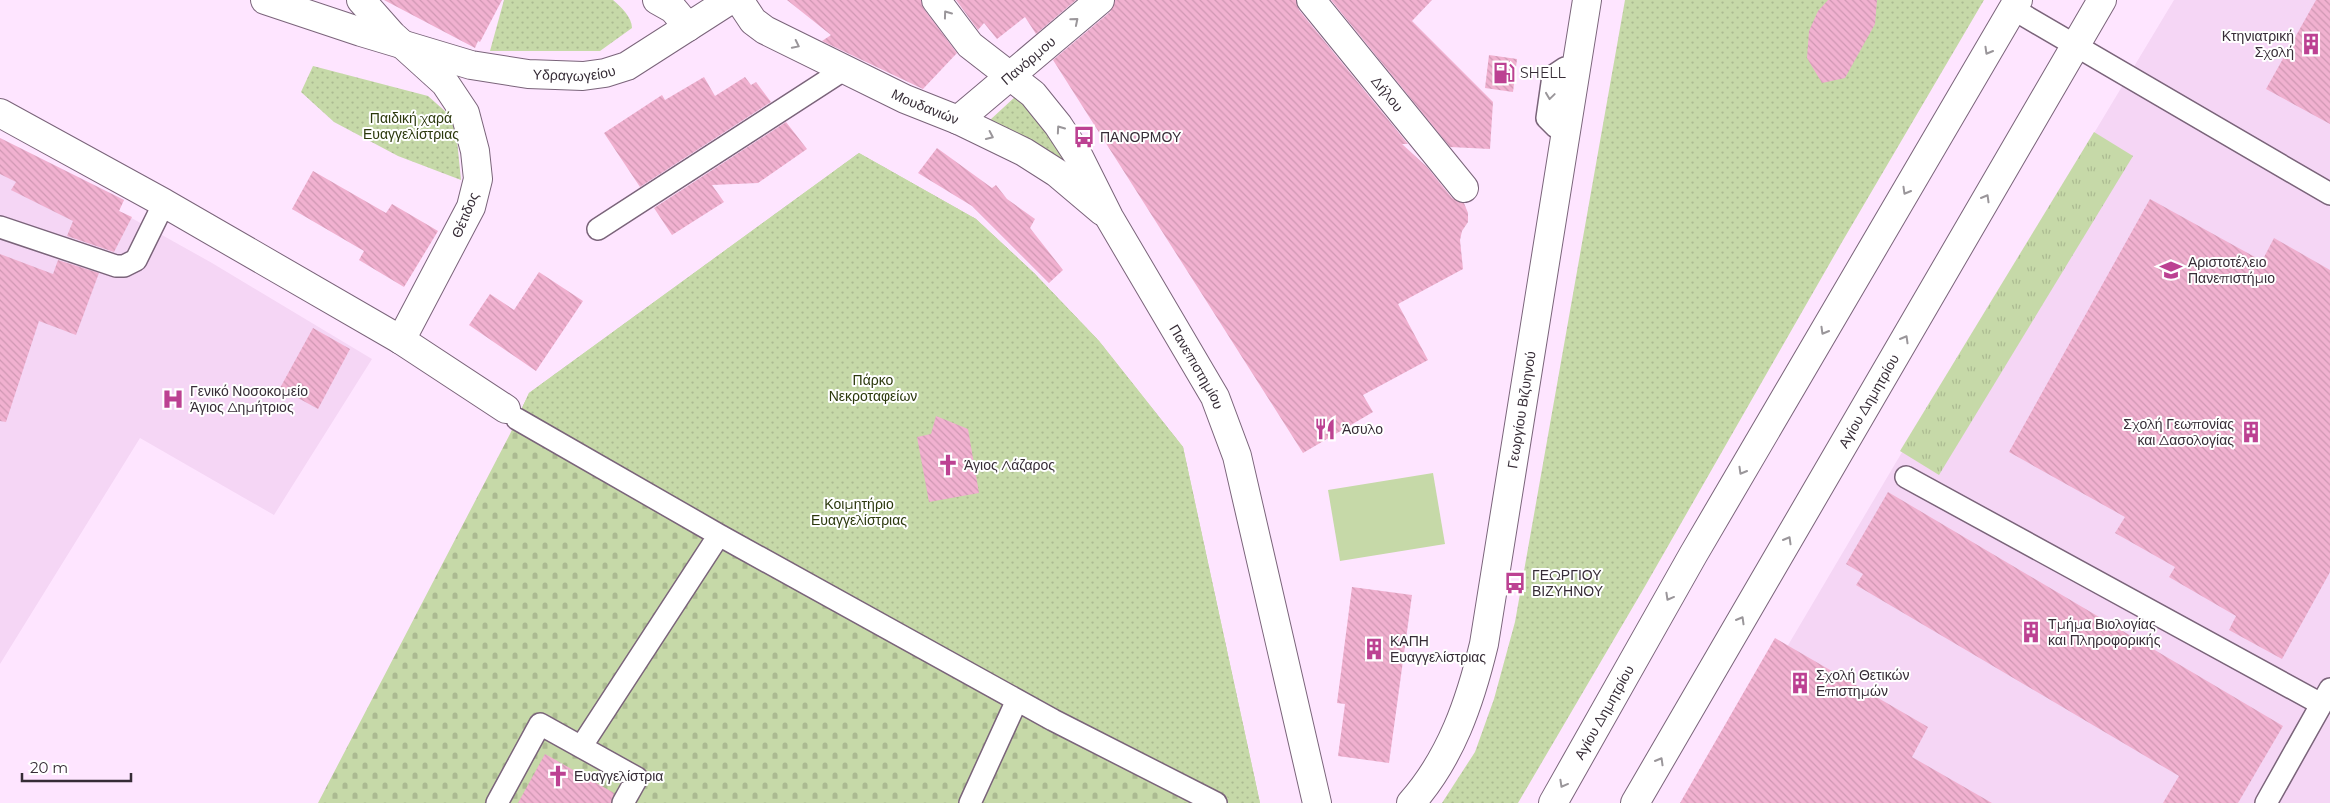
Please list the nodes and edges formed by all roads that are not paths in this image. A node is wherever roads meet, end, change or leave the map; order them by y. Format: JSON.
{"nodes":[{"id":1,"x":265,"y":0,"type":"edge"},
{"id":2,"x":361,"y":0,"type":"edge"},
{"id":3,"x":657,"y":0,"type":"edge"},
{"id":4,"x":730,"y":0,"type":"edge"},
{"id":5,"x":739,"y":0,"type":"edge"},
{"id":6,"x":936,"y":0,"type":"edge"},
{"id":7,"x":1100,"y":0,"type":"edge"},
{"id":8,"x":1311,"y":0,"type":"edge"},
{"id":9,"x":1587,"y":0,"type":"edge"},
{"id":10,"x":2102,"y":0,"type":"edge"},
{"id":11,"x":2015,"y":4,"type":"edge"},
{"id":12,"x":688,"y":27,"type":"junction"},
{"id":13,"x":402,"y":45,"type":"junction"},
{"id":14,"x":2075,"y":45,"type":"junction"},
{"id":15,"x":845,"y":69,"type":"junction"},
{"id":16,"x":1010,"y":76,"type":"junction"},
{"id":17,"x":0,"y":113,"type":"edge"},
{"id":18,"x":958,"y":120,"type":"junction"},
{"id":19,"x":1464,"y":188,"type":"dead end"},
{"id":20,"x":2330,"y":194,"type":"edge"},
{"id":21,"x":164,"y":203,"type":"junction"},
{"id":22,"x":1109,"y":217,"type":"junction"},
{"id":23,"x":0,"y":228,"type":"edge"},
{"id":24,"x":598,"y":229,"type":"dead end"},
{"id":25,"x":401,"y":340,"type":"junction"},
{"id":26,"x":511,"y":414,"type":"joint"},
{"id":27,"x":1906,"y":477,"type":"dead end"},
{"id":28,"x":719,"y":536,"type":"junction"},
{"id":29,"x":2325,"y":696,"type":"edge"},
{"id":30,"x":1017,"y":700,"type":"junction"},
{"id":31,"x":581,"y":747,"type":"junction"},
{"id":32,"x":496,"y":803,"type":"edge"},
{"id":33,"x":623,"y":803,"type":"edge"},
{"id":34,"x":970,"y":803,"type":"edge"},
{"id":35,"x":1216,"y":803,"type":"edge"},
{"id":36,"x":1317,"y":803,"type":"edge"},
{"id":37,"x":1411,"y":803,"type":"edge"},
{"id":38,"x":1552,"y":803,"type":"edge"},
{"id":39,"x":1635,"y":803,"type":"edge"},
{"id":40,"x":2266,"y":803,"type":"edge"}],
"edges":[{"from":1,"to":13,"type":"street","name":"Υδραγωγείου"},
{"from":2,"to":13,"type":"street","name":"Θέτιδος"},
{"from":3,"to":12,"type":"street"},
{"from":4,"to":12,"type":"street","name":"Υδραγωγείου"},
{"from":5,"to":15,"type":"street","name":"Μουδανιών","one_way":true},
{"from":16,"to":6,"type":"street","name":"Πανεπιστημίου","one_way":true},
{"from":16,"to":7,"type":"street","name":"Πανόρμου","one_way":true},
{"from":8,"to":19,"type":"street","name":"Δήλου"},
{"from":9,"to":37,"type":"street","name":"Γεωργίου Βιζυηνού"},
{"from":10,"to":14,"type":"street","name":"Αγίου Δημητρίου"},
{"from":11,"to":14,"type":"lane"},
{"from":11,"to":38,"type":"street","name":"Αγίου Δημητρίου","one_way":true},
{"from":12,"to":13,"type":"street","name":"Υδραγωγείου"},
{"from":13,"to":25,"type":"street","name":"Θέτιδος"},
{"from":14,"to":20,"type":"lane"},
{"from":39,"to":14,"type":"street","name":"Αγίου Δημητρίου","one_way":true},
{"from":15,"to":18,"type":"street","name":"Μουδανιών"},
{"from":15,"to":24,"type":"lane"},
{"from":16,"to":18,"type":"street","name":"Πανόρμου"},
{"from":22,"to":16,"type":"street","name":"Πανεπιστημίου","one_way":true},
{"from":17,"to":21,"type":"street"},
{"from":18,"to":22,"type":"street","name":"Μουδανιών","one_way":true},
{"from":21,"to":23,"type":"lane"},
{"from":21,"to":25,"type":"street"},
{"from":22,"to":36,"type":"street","name":"Πανεπιστημίου"},
{"from":25,"to":26,"type":"street"},
{"from":26,"to":28,"type":"lane"},
{"from":27,"to":29,"type":"lane"},
{"from":28,"to":30,"type":"lane"},
{"from":28,"to":31,"type":"lane"},
{"from":29,"to":40,"type":"lane"},
{"from":30,"to":34,"type":"lane"},
{"from":30,"to":35,"type":"lane"},
{"from":31,"to":32,"type":"lane"},
{"from":31,"to":33,"type":"lane"}]}
